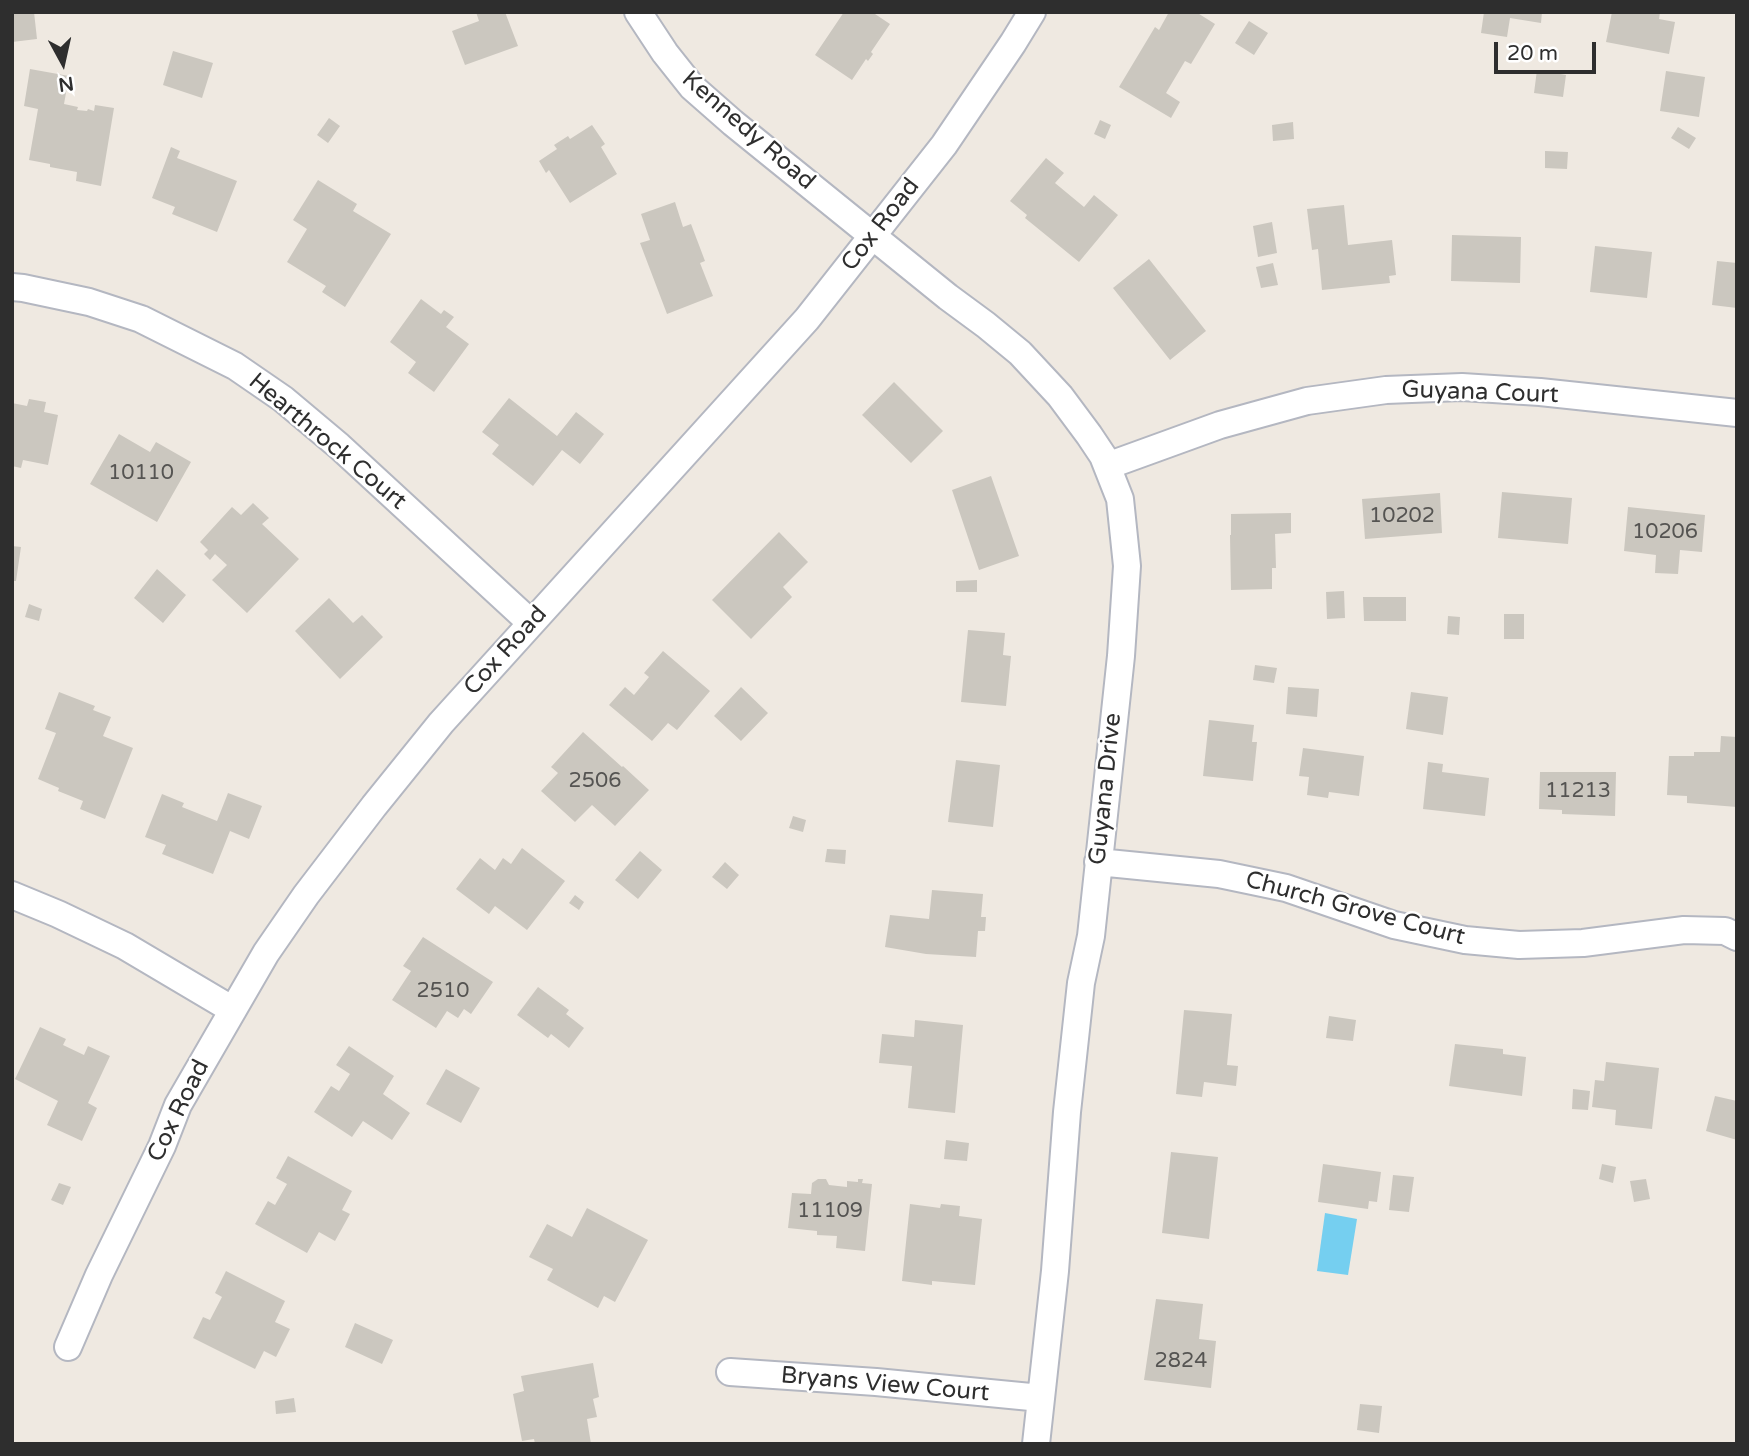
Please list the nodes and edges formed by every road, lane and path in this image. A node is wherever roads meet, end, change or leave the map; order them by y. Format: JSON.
{"nodes":[{"id":1,"x":638,"y":12,"type":"edge"},
{"id":2,"x":1032,"y":12,"type":"edge"},
{"id":3,"x":873,"y":236,"type":"junction"},
{"id":4,"x":12,"y":287,"type":"edge"},
{"id":5,"x":1737,"y":413,"type":"edge"},
{"id":6,"x":1107,"y":466,"type":"junction"},
{"id":7,"x":531,"y":623,"type":"junction"},
{"id":8,"x":1098,"y":862,"type":"junction"},
{"id":9,"x":12,"y":895,"type":"edge"},
{"id":10,"x":1737,"y":937,"type":"edge"},
{"id":11,"x":233,"y":1010,"type":"junction"},
{"id":12,"x":68,"y":1347,"type":"dead end"},
{"id":13,"x":730,"y":1372,"type":"dead end"},
{"id":14,"x":1041,"y":1398,"type":"junction"},
{"id":15,"x":1036,"y":1444,"type":"edge"}],
"edges":[{"from":1,"to":3,"type":"street","name":"Kennedy Road"},
{"from":2,"to":3,"type":"street","name":"Cox Road"},
{"from":3,"to":6,"type":"street","name":"Guyana Drive"},
{"from":3,"to":7,"type":"street","name":"Cox Road"},
{"from":4,"to":7,"type":"street","name":"Hearthrock Court"},
{"from":5,"to":6,"type":"street","name":"Guyana Court"},
{"from":6,"to":8,"type":"street","name":"Guyana Drive"},
{"from":7,"to":11,"type":"street","name":"Cox Road"},
{"from":8,"to":10,"type":"street","name":"Church Grove Court"},
{"from":8,"to":14,"type":"street","name":"Guyana Drive"},
{"from":9,"to":11,"type":"street"},
{"from":11,"to":12,"type":"street","name":"Cox Road"},
{"from":13,"to":14,"type":"street","name":"Bryans View Court"},
{"from":14,"to":15,"type":"street","name":"Guyana Drive"}]}
